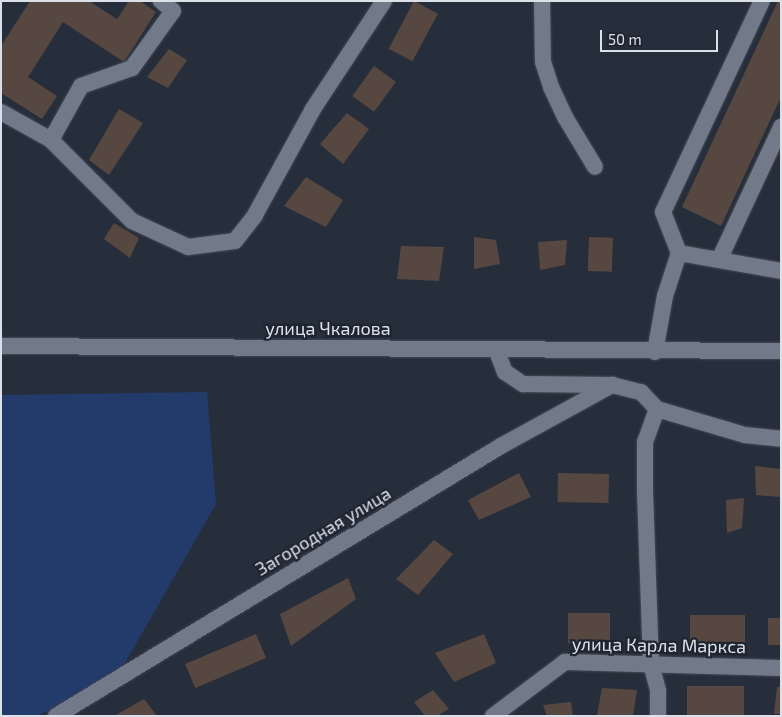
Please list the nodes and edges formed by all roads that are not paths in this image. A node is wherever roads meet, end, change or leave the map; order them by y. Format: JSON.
{"nodes":[{"id":1,"x":161,"y":1,"type":"edge"},
{"id":2,"x":384,"y":1,"type":"edge"},
{"id":3,"x":542,"y":1,"type":"edge"},
{"id":4,"x":762,"y":1,"type":"edge"},
{"id":5,"x":1,"y":112,"type":"edge"},
{"id":6,"x":781,"y":127,"type":"edge"},
{"id":7,"x":51,"y":140,"type":"junction"},
{"id":8,"x":595,"y":167,"type":"dead end"},
{"id":9,"x":679,"y":254,"type":"junction"},
{"id":10,"x":719,"y":260,"type":"junction"},
{"id":11,"x":781,"y":271,"type":"edge"},
{"id":12,"x":1,"y":346,"type":"edge"},
{"id":13,"x":496,"y":349,"type":"junction"},
{"id":14,"x":781,"y":351,"type":"edge"},
{"id":15,"x":655,"y":352,"type":"junction"},
{"id":16,"x":612,"y":385,"type":"junction"},
{"id":17,"x":657,"y":409,"type":"junction"},
{"id":18,"x":781,"y":440,"type":"edge"},
{"id":19,"x":651,"y":664,"type":"junction"},
{"id":20,"x":781,"y":668,"type":"edge"},
{"id":21,"x":56,"y":716,"type":"edge"},
{"id":22,"x":494,"y":716,"type":"edge"},
{"id":23,"x":658,"y":716,"type":"edge"}],
"edges":[{"from":1,"to":7,"type":"street"},
{"from":2,"to":7,"type":"street"},
{"from":3,"to":8,"type":"street"},
{"from":4,"to":9,"type":"street"},
{"from":5,"to":7,"type":"street"},
{"from":6,"to":10,"type":"street"},
{"from":9,"to":10,"type":"street"},
{"from":9,"to":15,"type":"street"},
{"from":10,"to":11,"type":"street"},
{"from":12,"to":13,"type":"street","name":"улица Чкалова"},
{"from":13,"to":15,"type":"street","name":"улица Чкалова"},
{"from":13,"to":16,"type":"street"},
{"from":14,"to":15,"type":"street"},
{"from":16,"to":17,"type":"street"},
{"from":16,"to":21,"type":"street","name":"Загородная улица"},
{"from":17,"to":18,"type":"street"},
{"from":17,"to":19,"type":"street"},
{"from":19,"to":20,"type":"street","name":"улица Карла Маркса"},
{"from":19,"to":22,"type":"street","name":"улица Карла Маркса"},
{"from":19,"to":23,"type":"street"}]}
